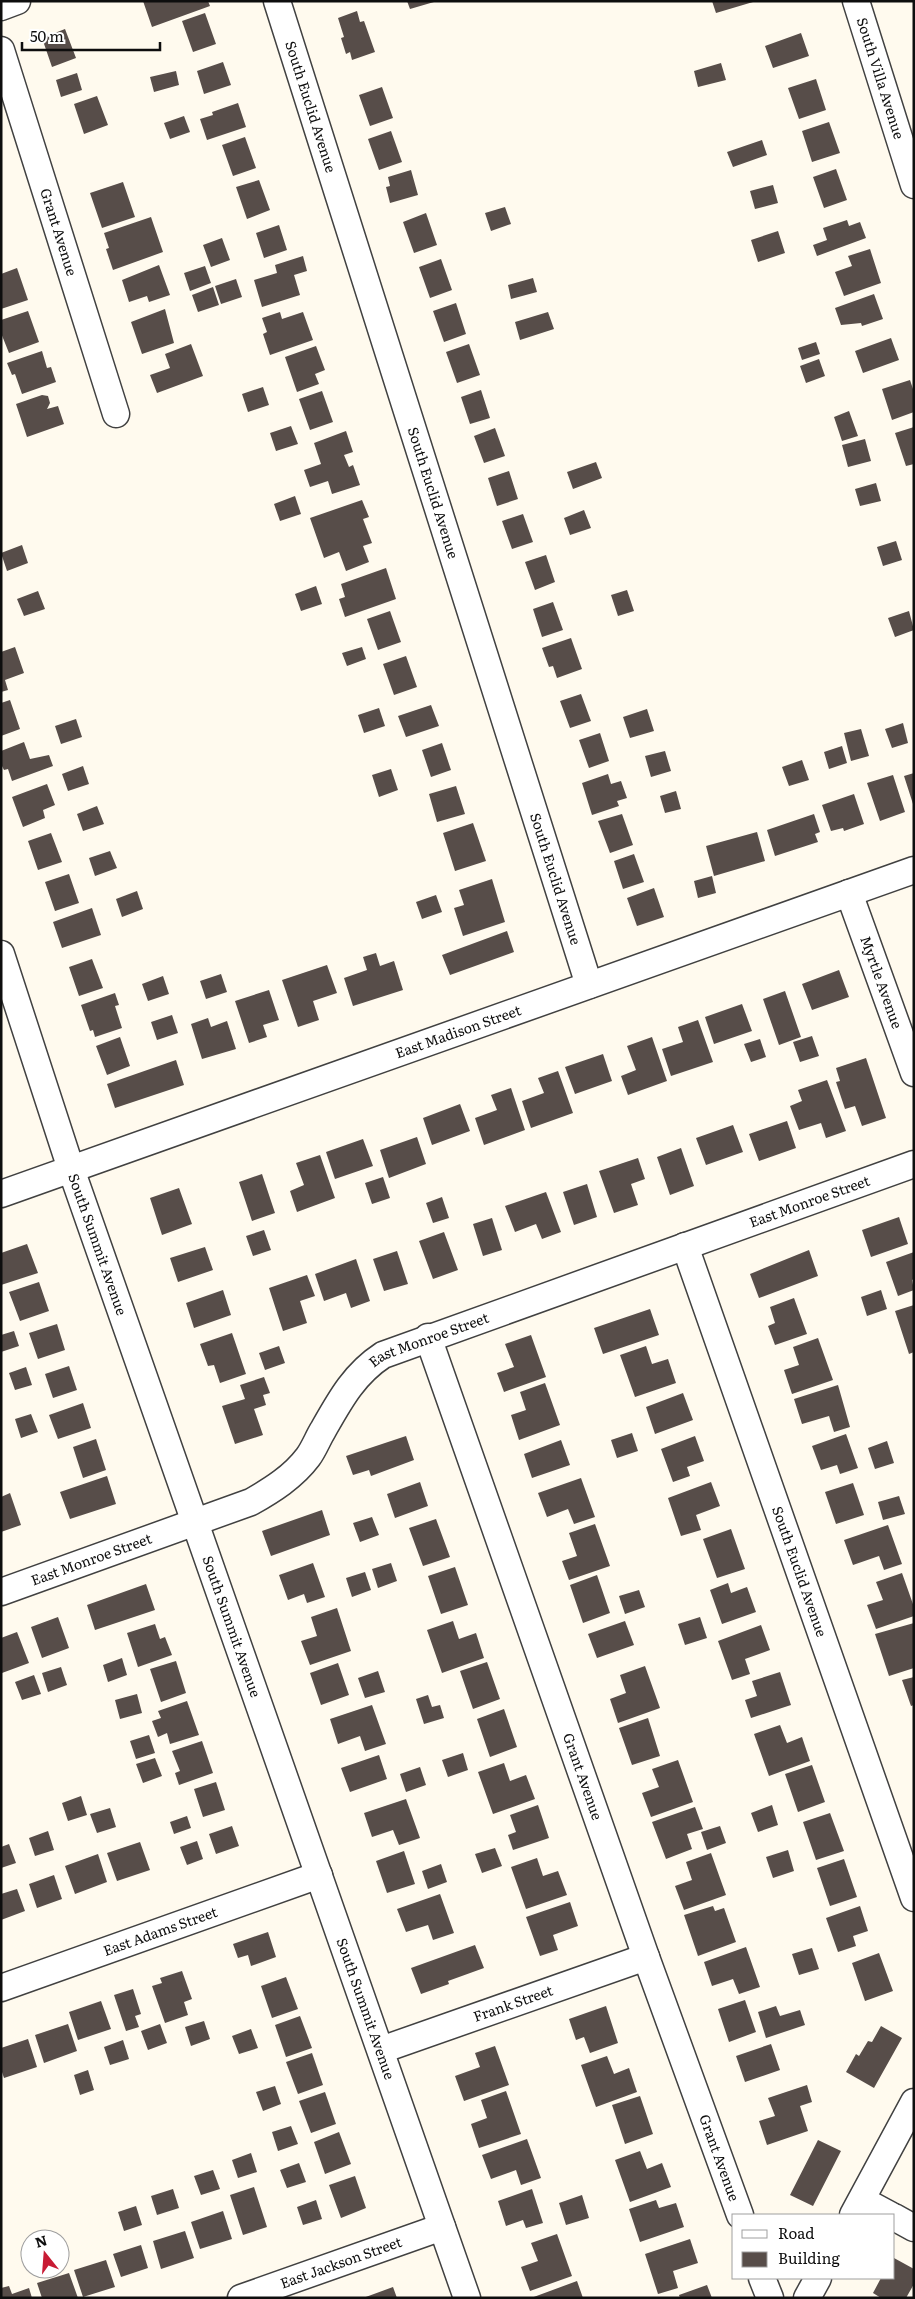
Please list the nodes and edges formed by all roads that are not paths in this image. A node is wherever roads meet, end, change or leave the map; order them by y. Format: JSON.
{"nodes":[{"id":1,"x":17,"y":1,"type":"edge"},
{"id":2,"x":277,"y":1,"type":"edge"},
{"id":3,"x":856,"y":1,"type":"edge"},
{"id":4,"x":1,"y":7,"type":"edge"},
{"id":5,"x":1,"y":50,"type":"edge"},
{"id":6,"x":914,"y":185,"type":"edge"},
{"id":7,"x":116,"y":414,"type":"dead end"},
{"id":8,"x":914,"y":870,"type":"edge"},
{"id":9,"x":850,"y":893,"type":"junction"},
{"id":10,"x":1,"y":954,"type":"edge"},
{"id":11,"x":589,"y":985,"type":"junction"},
{"id":12,"x":914,"y":1073,"type":"edge"},
{"id":13,"x":914,"y":1164,"type":"edge"},
{"id":14,"x":70,"y":1169,"type":"junction"},
{"id":15,"x":1,"y":1194,"type":"edge"},
{"id":16,"x":685,"y":1246,"type":"junction"},
{"id":17,"x":428,"y":1337,"type":"junction"},
{"id":18,"x":196,"y":1522,"type":"junction"},
{"id":19,"x":1,"y":1592,"type":"edge"},
{"id":20,"x":319,"y":1875,"type":"junction"},
{"id":21,"x":914,"y":1898,"type":"edge"},
{"id":22,"x":646,"y":1957,"type":"junction"},
{"id":23,"x":1,"y":1988,"type":"edge"},
{"id":24,"x":381,"y":2050,"type":"junction"},
{"id":25,"x":914,"y":2102,"type":"edge"},
{"id":26,"x":857,"y":2208,"type":"edge"},
{"id":27,"x":740,"y":2214,"type":"edge"},
{"id":28,"x":885,"y":2214,"type":"edge"},
{"id":29,"x":895,"y":2218,"type":"edge"},
{"id":30,"x":442,"y":2227,"type":"junction"},
{"id":31,"x":914,"y":2228,"type":"edge"},
{"id":32,"x":762,"y":2279,"type":"edge"},
{"id":33,"x":817,"y":2279,"type":"edge"},
{"id":34,"x":241,"y":2298,"type":"edge"},
{"id":35,"x":467,"y":2298,"type":"edge"},
{"id":36,"x":770,"y":2298,"type":"edge"},
{"id":37,"x":807,"y":2298,"type":"edge"}],
"edges":[{"from":1,"to":4,"type":"street"},
{"from":2,"to":11,"type":"street","name":"South Euclid Avenue"},
{"from":3,"to":6,"type":"street","name":"South Villa Avenue"},
{"from":5,"to":7,"type":"street","name":"Grant Avenue"},
{"from":8,"to":9,"type":"street","name":"East Madison Street"},
{"from":9,"to":11,"type":"street","name":"East Madison Street"},
{"from":9,"to":12,"type":"street","name":"Myrtle Avenue"},
{"from":10,"to":14,"type":"street","name":"South Summit Avenue"},
{"from":11,"to":14,"type":"street","name":"East Madison Street"},
{"from":13,"to":16,"type":"street","name":"East Monroe Street"},
{"from":14,"to":15,"type":"street","name":"East Madison Street"},
{"from":14,"to":18,"type":"street","name":"South Summit Avenue"},
{"from":16,"to":17,"type":"street","name":"East Monroe Street"},
{"from":16,"to":21,"type":"street","name":"South Euclid Avenue"},
{"from":17,"to":18,"type":"street","name":"East Monroe Street"},
{"from":17,"to":22,"type":"street","name":"Grant Avenue"},
{"from":18,"to":19,"type":"street","name":"East Monroe Street"},
{"from":18,"to":20,"type":"street","name":"South Summit Avenue"},
{"from":20,"to":23,"type":"street","name":"East Adams Street"},
{"from":20,"to":24,"type":"street","name":"South Summit Avenue"},
{"from":22,"to":24,"type":"street","name":"Frank Street"},
{"from":22,"to":27,"type":"street","name":"Grant Avenue"},
{"from":24,"to":30,"type":"street","name":"South Summit Avenue"},
{"from":25,"to":26,"type":"street"},
{"from":26,"to":28,"type":"street"},
{"from":29,"to":31,"type":"street"},
{"from":30,"to":34,"type":"street","name":"East Jackson Street"},
{"from":30,"to":35,"type":"street","name":"South Summit Avenue"},
{"from":32,"to":36,"type":"street"},
{"from":33,"to":37,"type":"street"}]}
